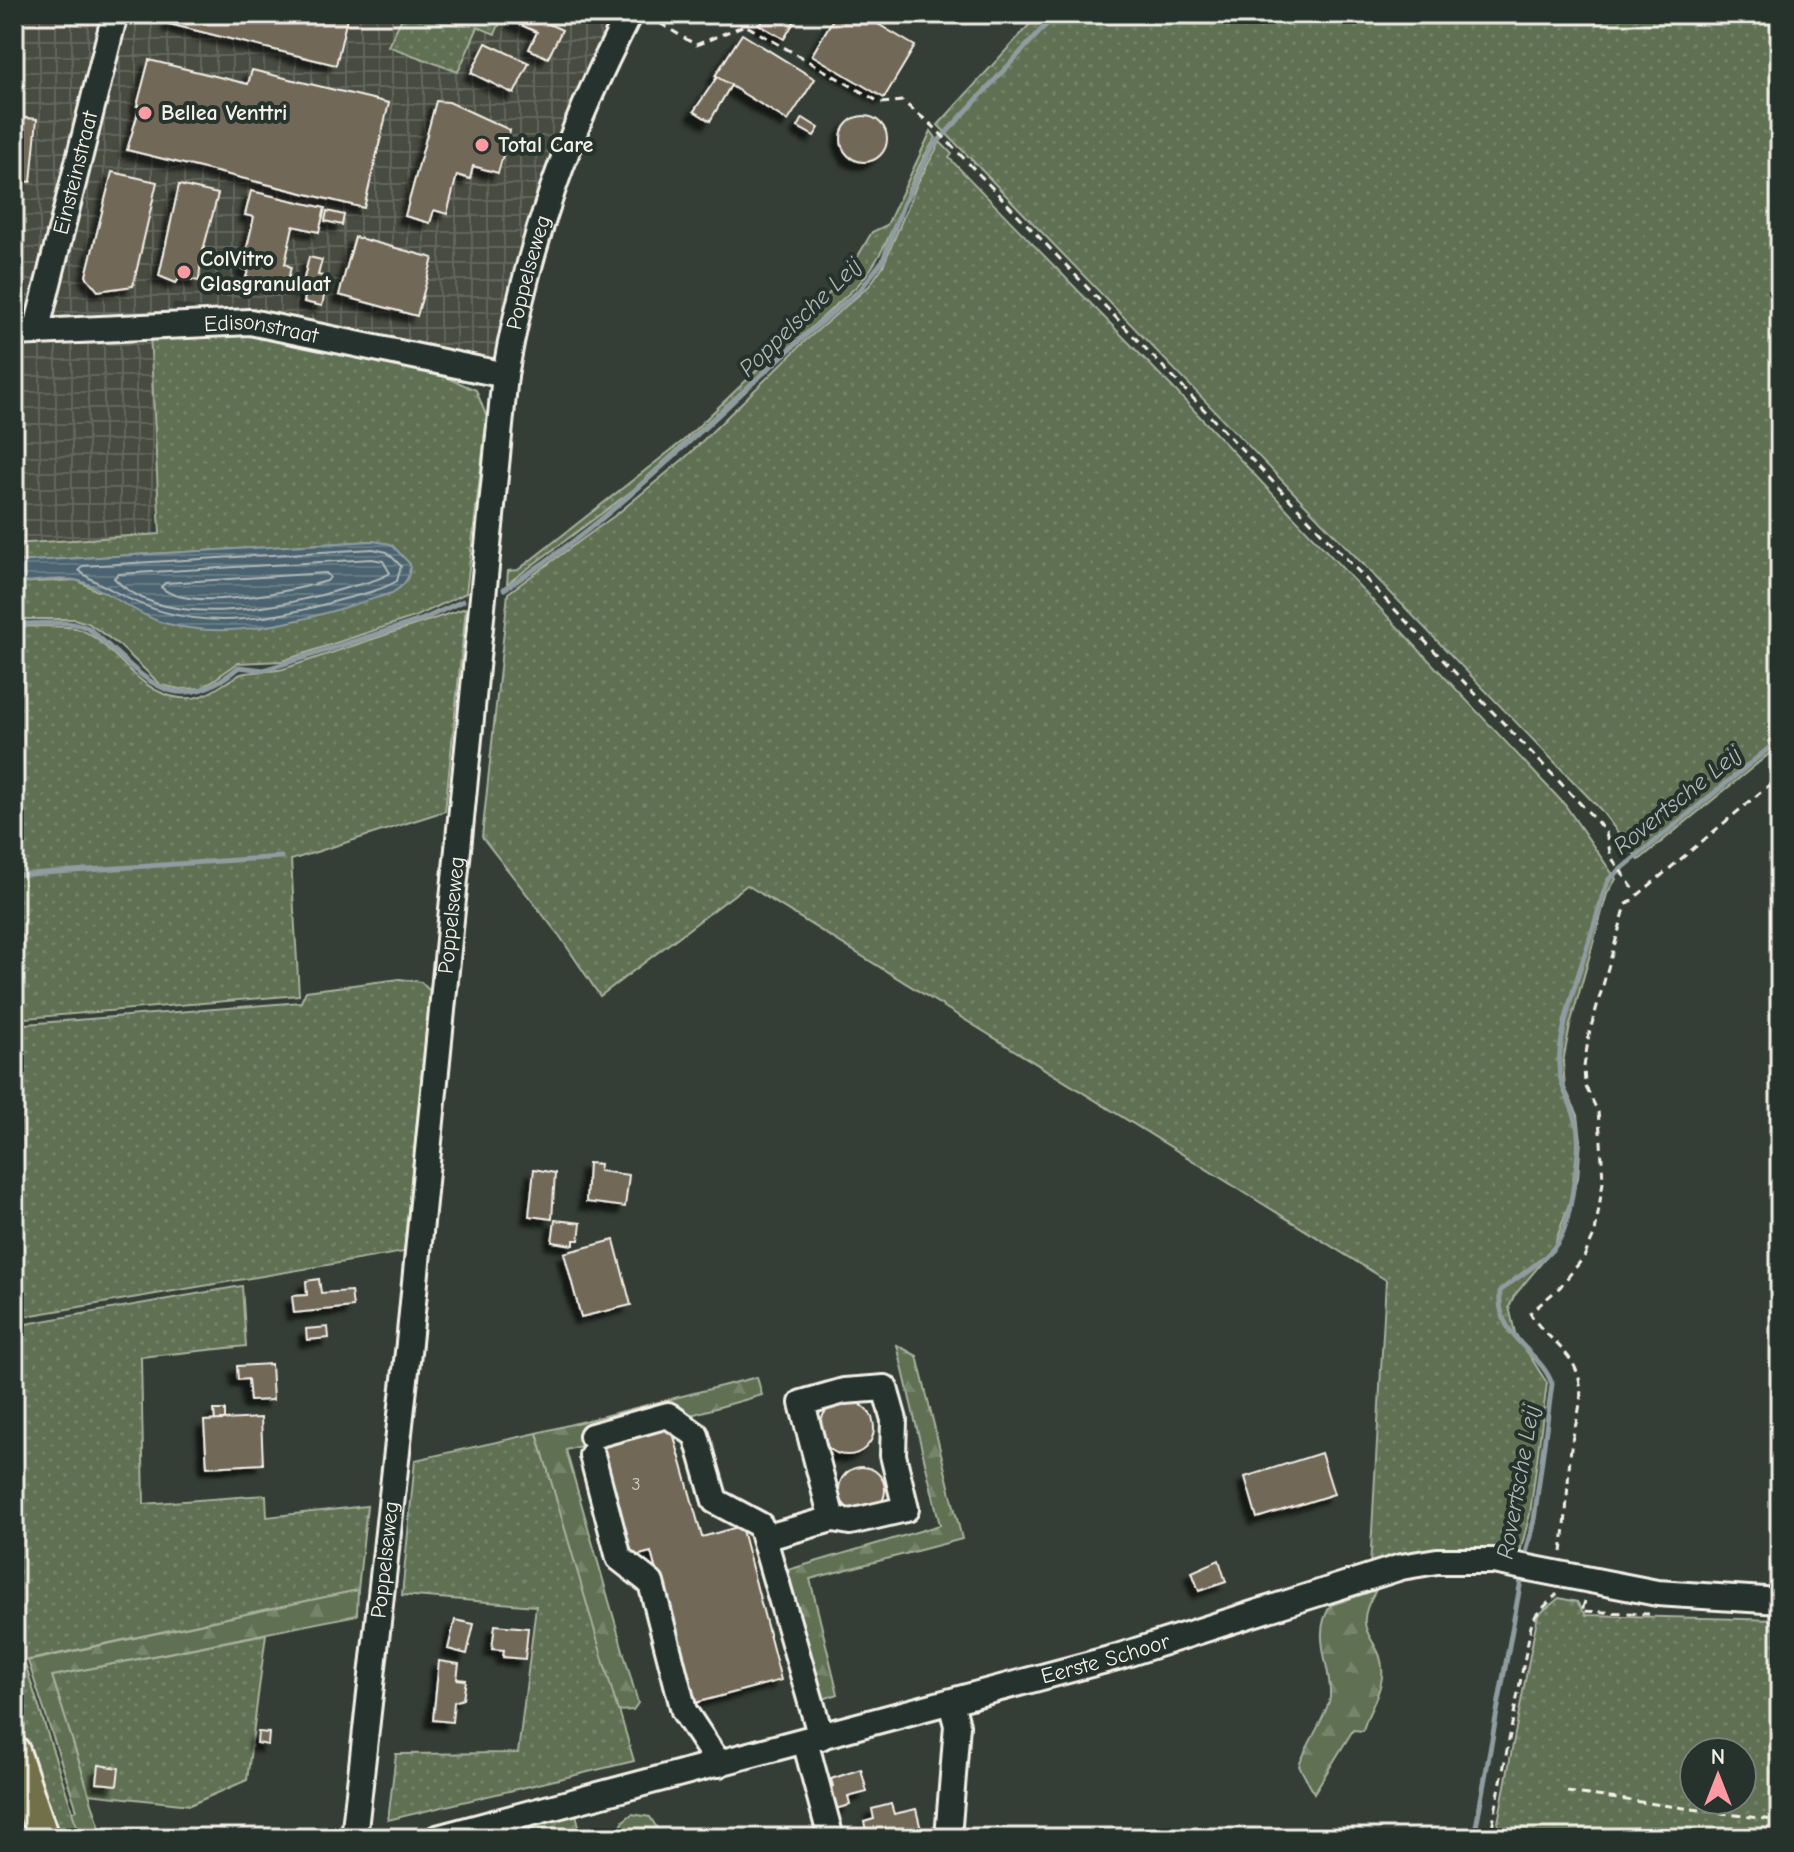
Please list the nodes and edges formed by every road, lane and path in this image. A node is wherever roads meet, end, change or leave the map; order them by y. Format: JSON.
{"nodes":[{"id":1,"x":115,"y":14,"type":"edge"},
{"id":2,"x":629,"y":14,"type":"edge"},
{"id":3,"x":645,"y":14,"type":"edge"},
{"id":4,"x":25,"y":332,"type":"edge"},
{"id":5,"x":505,"y":375,"type":"junction"},
{"id":6,"x":1780,"y":776,"type":"edge"},
{"id":7,"x":1637,"y":894,"type":"junction"},
{"id":8,"x":832,"y":1519,"type":"junction"},
{"id":9,"x":764,"y":1538,"type":"junction"},
{"id":10,"x":1555,"y":1575,"type":"junction"},
{"id":11,"x":1780,"y":1601,"type":"edge"},
{"id":12,"x":951,"y":1703,"type":"junction"},
{"id":13,"x":813,"y":1739,"type":"junction"},
{"id":14,"x":14,"y":1751,"type":"edge"},
{"id":15,"x":719,"y":1764,"type":"junction"},
{"id":16,"x":1567,"y":1792,"type":"dead end"},
{"id":17,"x":1780,"y":1821,"type":"edge"},
{"id":18,"x":43,"y":1838,"type":"edge"},
{"id":19,"x":354,"y":1838,"type":"edge"},
{"id":20,"x":437,"y":1838,"type":"edge"},
{"id":21,"x":831,"y":1838,"type":"edge"},
{"id":22,"x":948,"y":1838,"type":"edge"},
{"id":23,"x":1490,"y":1838,"type":"edge"}],
"edges":[{"from":1,"to":4,"type":"street","name":"Einsteinstraat"},
{"from":2,"to":5,"type":"street","name":"Poppelseweg"},
{"from":3,"to":7,"type":"path"},
{"from":4,"to":5,"type":"street","name":"Edisonstraat"},
{"from":5,"to":19,"type":"street","name":"Poppelseweg"},
{"from":6,"to":7,"type":"path"},
{"from":7,"to":10,"type":"path"},
{"from":8,"to":8,"type":"street"},
{"from":8,"to":9,"type":"street"},
{"from":9,"to":13,"type":"street"},
{"from":9,"to":15,"type":"street"},
{"from":10,"to":11,"type":"street","name":"Eerste Schoor"},
{"from":10,"to":12,"type":"street","name":"Eerste Schoor"},
{"from":10,"to":23,"type":"path"},
{"from":12,"to":13,"type":"street","name":"Eerste Schoor"},
{"from":12,"to":22,"type":"street"},
{"from":13,"to":15,"type":"street","name":"Eerste Schoor"},
{"from":13,"to":21,"type":"street"},
{"from":14,"to":18,"type":"main road"},
{"from":15,"to":20,"type":"street","name":"Eerste Schoor"},
{"from":16,"to":17,"type":"path"}]}
